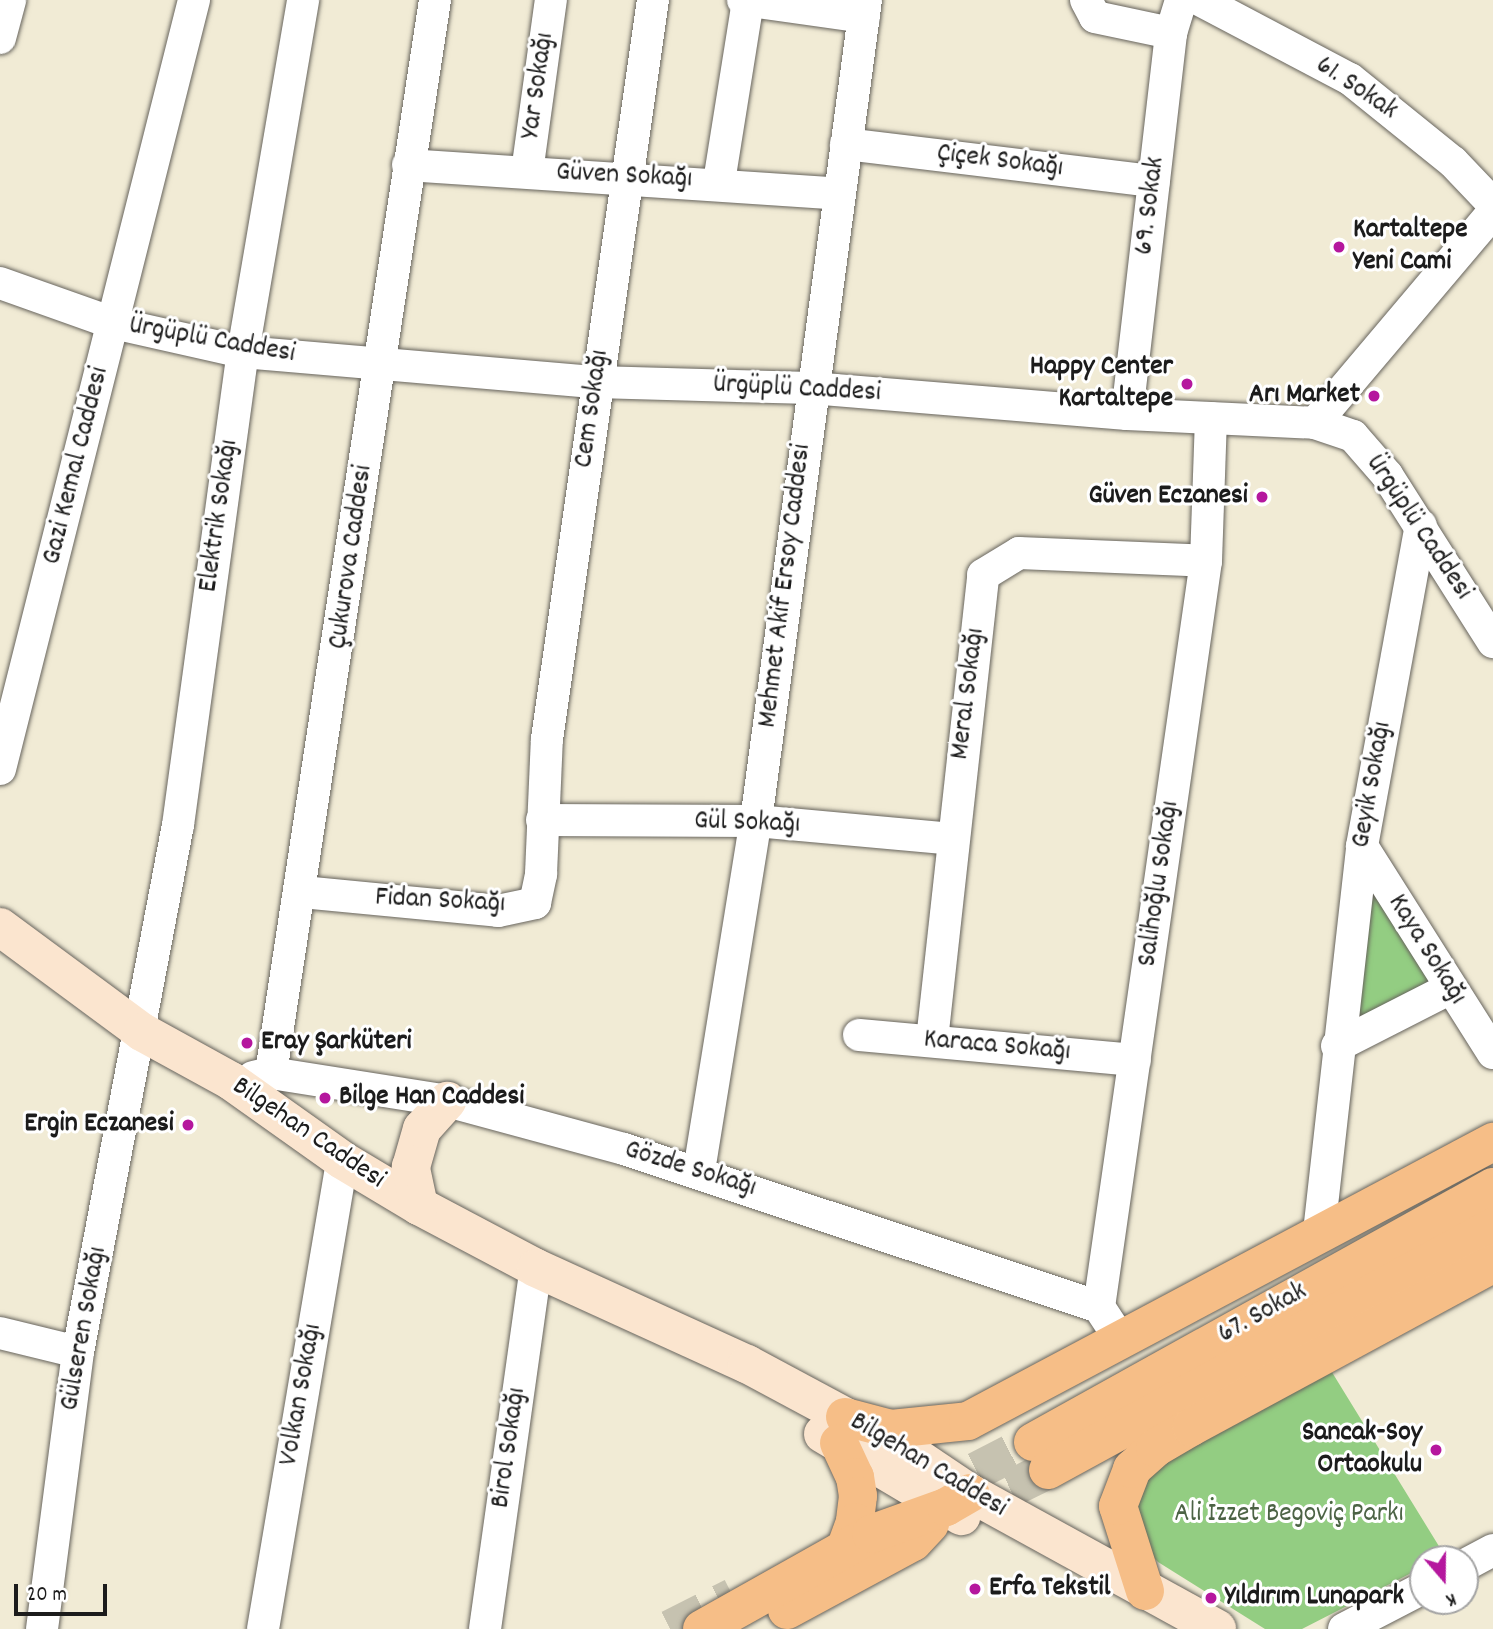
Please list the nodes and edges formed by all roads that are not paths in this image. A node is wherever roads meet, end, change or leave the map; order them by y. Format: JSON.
{"nodes":[{"id":1,"x":10,"y":0,"type":"edge"},
{"id":2,"x":194,"y":0,"type":"edge"},
{"id":3,"x":303,"y":0,"type":"edge"},
{"id":4,"x":435,"y":0,"type":"edge"},
{"id":5,"x":551,"y":0,"type":"edge"},
{"id":6,"x":653,"y":0,"type":"edge"},
{"id":7,"x":746,"y":0,"type":"edge"},
{"id":8,"x":1086,"y":0,"type":"edge"},
{"id":9,"x":1181,"y":0,"type":"edge"},
{"id":10,"x":1200,"y":0,"type":"edge"},
{"id":11,"x":865,"y":9,"type":"edge"},
{"id":12,"x":1171,"y":33,"type":"junction"},
{"id":13,"x":0,"y":38,"type":"edge"},
{"id":14,"x":846,"y":144,"type":"junction"},
{"id":15,"x":408,"y":165,"type":"junction"},
{"id":16,"x":527,"y":172,"type":"junction"},
{"id":17,"x":626,"y":178,"type":"junction"},
{"id":18,"x":1154,"y":181,"type":"junction"},
{"id":19,"x":719,"y":182,"type":"junction"},
{"id":20,"x":839,"y":194,"type":"junction"},
{"id":21,"x":1493,"y":204,"type":"edge"},
{"id":22,"x":1493,"y":212,"type":"edge"},
{"id":23,"x":0,"y":283,"type":"edge"},
{"id":24,"x":113,"y":323,"type":"junction"},
{"id":25,"x":243,"y":352,"type":"junction"},
{"id":26,"x":380,"y":364,"type":"junction"},
{"id":27,"x":596,"y":382,"type":"junction"},
{"id":28,"x":811,"y":388,"type":"junction"},
{"id":29,"x":1127,"y":414,"type":"junction"},
{"id":30,"x":1211,"y":418,"type":"junction"},
{"id":31,"x":1315,"y":423,"type":"junction"},
{"id":32,"x":1421,"y":525,"type":"junction"},
{"id":33,"x":1206,"y":561,"type":"junction"},
{"id":34,"x":1493,"y":642,"type":"edge"},
{"id":35,"x":0,"y":769,"type":"edge"},
{"id":36,"x":542,"y":820,"type":"junction"},
{"id":37,"x":756,"y":821,"type":"junction"},
{"id":38,"x":952,"y":839,"type":"junction"},
{"id":39,"x":1362,"y":846,"type":"junction"},
{"id":40,"x":302,"y":892,"type":"junction"},
{"id":41,"x":0,"y":927,"type":"edge"},
{"id":42,"x":1449,"y":989,"type":"junction"},
{"id":43,"x":142,"y":1032,"type":"junction"},
{"id":44,"x":859,"y":1035,"type":"dead end"},
{"id":45,"x":932,"y":1040,"type":"junction"},
{"id":46,"x":1337,"y":1046,"type":"junction"},
{"id":47,"x":1493,"y":1053,"type":"edge"},
{"id":48,"x":1136,"y":1060,"type":"junction"},
{"id":49,"x":271,"y":1073,"type":"junction"},
{"id":50,"x":231,"y":1082,"type":"junction"},
{"id":51,"x":447,"y":1101,"type":"junction"},
{"id":52,"x":1493,"y":1142,"type":"edge"},
{"id":53,"x":342,"y":1160,"type":"junction"},
{"id":54,"x":699,"y":1171,"type":"junction"},
{"id":55,"x":1493,"y":1187,"type":"edge"},
{"id":56,"x":419,"y":1206,"type":"junction"},
{"id":57,"x":1493,"y":1227,"type":"edge"},
{"id":58,"x":1319,"y":1232,"type":"junction"},
{"id":59,"x":1493,"y":1264,"type":"edge"},
{"id":60,"x":536,"y":1268,"type":"junction"},
{"id":61,"x":1099,"y":1307,"type":"junction"},
{"id":62,"x":0,"y":1334,"type":"edge"},
{"id":63,"x":1122,"y":1342,"type":"junction"},
{"id":64,"x":78,"y":1352,"type":"junction"},
{"id":65,"x":842,"y":1430,"type":"junction"},
{"id":66,"x":958,"y":1500,"type":"junction"},
{"id":67,"x":846,"y":1547,"type":"junction"},
{"id":68,"x":1145,"y":1591,"type":"junction"},
{"id":69,"x":1409,"y":1595,"type":"edge"},
{"id":70,"x":42,"y":1629,"type":"edge"},
{"id":71,"x":263,"y":1629,"type":"edge"},
{"id":72,"x":485,"y":1629,"type":"edge"},
{"id":73,"x":702,"y":1629,"type":"edge"},
{"id":74,"x":751,"y":1629,"type":"tunnel mouth"},
{"id":75,"x":1160,"y":1629,"type":"edge"},
{"id":76,"x":1217,"y":1629,"type":"edge"},
{"id":77,"x":1344,"y":1629,"type":"edge"}],
"edges":[{"from":1,"to":13,"type":"street"},
{"from":2,"to":24,"type":"street","name":"Gazi Kemal Caddesi"},
{"from":3,"to":25,"type":"street","name":"Elektrik Sokağı"},
{"from":4,"to":15,"type":"street","name":"Çukurova Caddesi"},
{"from":5,"to":16,"type":"street","name":"Yar Sokağı"},
{"from":6,"to":17,"type":"street","name":"Cem Sokağı"},
{"from":7,"to":11,"type":"street"},
{"from":7,"to":19,"type":"street"},
{"from":8,"to":12,"type":"street"},
{"from":9,"to":12,"type":"street","name":"69. Sokak"},
{"from":10,"to":21,"type":"street","name":"61. Sokak"},
{"from":11,"to":14,"type":"street","name":"Mehmet Akif Ersoy Caddesi"},
{"from":12,"to":18,"type":"street","name":"69. Sokak"},
{"from":14,"to":18,"type":"street","name":"Çiçek Sokağı"},
{"from":14,"to":20,"type":"street","name":"Mehmet Akif Ersoy Caddesi"},
{"from":15,"to":16,"type":"street","name":"Güven Sokağı"},
{"from":15,"to":26,"type":"street","name":"Çukurova Caddesi"},
{"from":16,"to":17,"type":"street","name":"Güven Sokağı"},
{"from":17,"to":19,"type":"street","name":"Güven Sokağı"},
{"from":17,"to":27,"type":"street","name":"Cem Sokağı"},
{"from":18,"to":29,"type":"street","name":"69. Sokak"},
{"from":19,"to":20,"type":"street","name":"Güven Sokağı"},
{"from":20,"to":28,"type":"street","name":"Mehmet Akif Ersoy Caddesi"},
{"from":22,"to":31,"type":"street"},
{"from":23,"to":24,"type":"street","name":"Ürgüplü Caddesi"},
{"from":24,"to":25,"type":"street","name":"Ürgüplü Caddesi"},
{"from":24,"to":35,"type":"street","name":"Gazi Kemal Caddesi"},
{"from":25,"to":26,"type":"street","name":"Ürgüplü Caddesi"},
{"from":25,"to":43,"type":"street","name":"Elektrik Sokağı"},
{"from":26,"to":27,"type":"street","name":"Ürgüplü Caddesi"},
{"from":26,"to":40,"type":"street","name":"Çukurova Caddesi"},
{"from":27,"to":28,"type":"street","name":"Ürgüplü Caddesi"},
{"from":27,"to":36,"type":"street","name":"Cem Sokağı"},
{"from":28,"to":29,"type":"street","name":"Ürgüplü Caddesi"},
{"from":28,"to":37,"type":"street","name":"Mehmet Akif Ersoy Caddesi"},
{"from":29,"to":30,"type":"street","name":"Ürgüplü Caddesi"},
{"from":30,"to":31,"type":"street","name":"Ürgüplü Caddesi"},
{"from":30,"to":33,"type":"street","name":"Salihoğlu Sokağı"},
{"from":31,"to":32,"type":"street","name":"Ürgüplü Caddesi"},
{"from":32,"to":34,"type":"street","name":"Ürgüplü Caddesi"},
{"from":32,"to":39,"type":"street","name":"Geyik Sokağı"},
{"from":33,"to":38,"type":"street","name":"Meral Sokağı"},
{"from":33,"to":48,"type":"street","name":"Salihoğlu Sokağı"},
{"from":36,"to":37,"type":"street","name":"Gül Sokağı"},
{"from":36,"to":40,"type":"street","name":"Fidan Sokağı"},
{"from":37,"to":38,"type":"street","name":"Gül Sokağı"},
{"from":37,"to":54,"type":"street","name":"Mehmet Akif Ersoy Caddesi"},
{"from":38,"to":45,"type":"street","name":"Meral Sokağı"},
{"from":39,"to":42,"type":"street","name":"Kaya Sokağı"},
{"from":39,"to":46,"type":"street","name":"Geyik Sokağı"},
{"from":40,"to":49,"type":"street","name":"Çukurova Caddesi"},
{"from":41,"to":43,"type":"main road","name":"Bilgehan Caddesi"},
{"from":42,"to":46,"type":"street"},
{"from":42,"to":47,"type":"street","name":"Kaya Sokağı"},
{"from":43,"to":50,"type":"main road","name":"Bilgehan Caddesi"},
{"from":43,"to":64,"type":"street","name":"Gülseren Sokağı"},
{"from":44,"to":45,"type":"street","name":"Karaca Sokağı"},
{"from":45,"to":48,"type":"street","name":"Karaca Sokağı"},
{"from":46,"to":58,"type":"street","name":"Geyik Sokağı"},
{"from":48,"to":61,"type":"street","name":"Salihoğlu Sokağı"},
{"from":49,"to":50,"type":"street"},
{"from":49,"to":51,"type":"street","name":"Gözde Sokağı"},
{"from":50,"to":53,"type":"main road","name":"Bilgehan Caddesi"},
{"from":51,"to":54,"type":"street","name":"Gözde Sokağı"},
{"from":51,"to":56,"type":"main road"},
{"from":52,"to":58,"type":"main road"},
{"from":53,"to":56,"type":"main road","name":"Bilgehan Caddesi"},
{"from":53,"to":71,"type":"street","name":"Volkan Sokağı"},
{"from":54,"to":61,"type":"street","name":"Gözde Sokağı"},
{"from":55,"to":57,"type":"main road","name":"67. Sokak"},
{"from":56,"to":60,"type":"main road","name":"Bilgehan Caddesi"},
{"from":58,"to":63,"type":"main road"},
{"from":59,"to":68,"type":"main road"},
{"from":60,"to":65,"type":"main road","name":"Bilgehan Caddesi"},
{"from":60,"to":72,"type":"street","name":"Birol Sokağı"},
{"from":61,"to":63,"type":"street"},
{"from":62,"to":64,"type":"street"},
{"from":63,"to":65,"type":"main road"},
{"from":64,"to":70,"type":"street","name":"Gülseren Sokağı"},
{"from":65,"to":66,"type":"main road","name":"Bilgehan Caddesi"},
{"from":65,"to":67,"type":"main road"},
{"from":66,"to":67,"type":"main road"},
{"from":66,"to":68,"type":"main road","name":"Bilgehan Caddesi"},
{"from":66,"to":74,"type":"main road"},
{"from":66,"to":75,"type":"main road","name":"Bilgehan Caddesi"},
{"from":67,"to":73,"type":"main road"},
{"from":68,"to":76,"type":"main road","name":"Bilgehan Caddesi"},
{"from":69,"to":77,"type":"street"}]}
